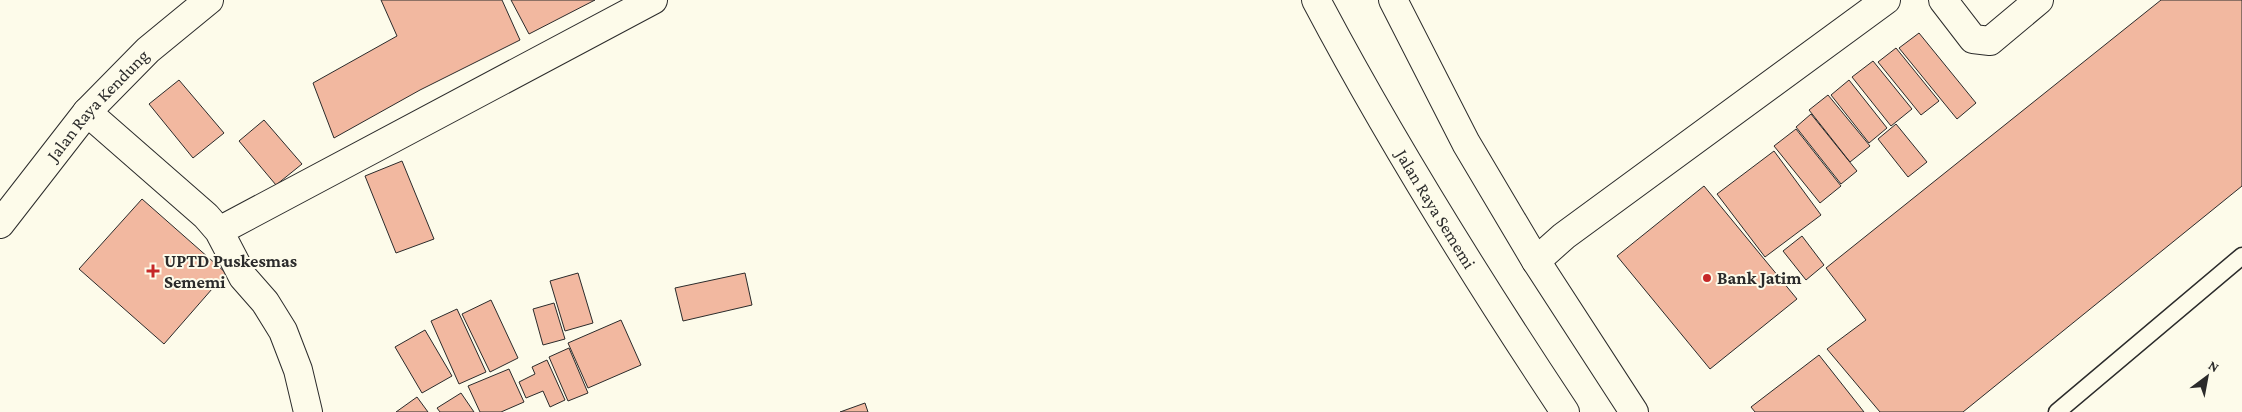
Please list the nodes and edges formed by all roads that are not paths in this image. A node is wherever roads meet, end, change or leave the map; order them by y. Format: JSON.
{"nodes":[{"id":1,"x":209,"y":0,"type":"edge"},
{"id":2,"x":654,"y":0,"type":"edge"},
{"id":3,"x":1316,"y":0,"type":"edge"},
{"id":4,"x":1393,"y":0,"type":"edge"},
{"id":5,"x":1886,"y":0,"type":"edge"},
{"id":6,"x":1943,"y":0,"type":"edge"},
{"id":7,"x":2039,"y":0,"type":"edge"},
{"id":8,"x":87,"y":112,"type":"junction"},
{"id":9,"x":0,"y":224,"type":"edge"},
{"id":10,"x":219,"y":231,"type":"junction"},
{"id":11,"x":2242,"y":256,"type":"edge"},
{"id":12,"x":1536,"y":261,"type":"junction"},
{"id":13,"x":308,"y":412,"type":"edge"},
{"id":14,"x":1565,"y":412,"type":"edge"},
{"id":15,"x":1634,"y":412,"type":"edge"},
{"id":16,"x":2057,"y":412,"type":"edge"}],
"edges":[{"from":1,"to":8,"type":"street","name":"Jalan Raya Kendung"},
{"from":2,"to":10,"type":"street"},
{"from":3,"to":14,"type":"street","name":"Jalan Raya Sememi"},
{"from":4,"to":12,"type":"street"},
{"from":5,"to":12,"type":"street"},
{"from":6,"to":7,"type":"street"},
{"from":8,"to":9,"type":"street","name":"Jalan Raya Kendung"},
{"from":8,"to":10,"type":"street"},
{"from":10,"to":13,"type":"street"},
{"from":11,"to":16,"type":"lane"},
{"from":12,"to":15,"type":"street"}]}
